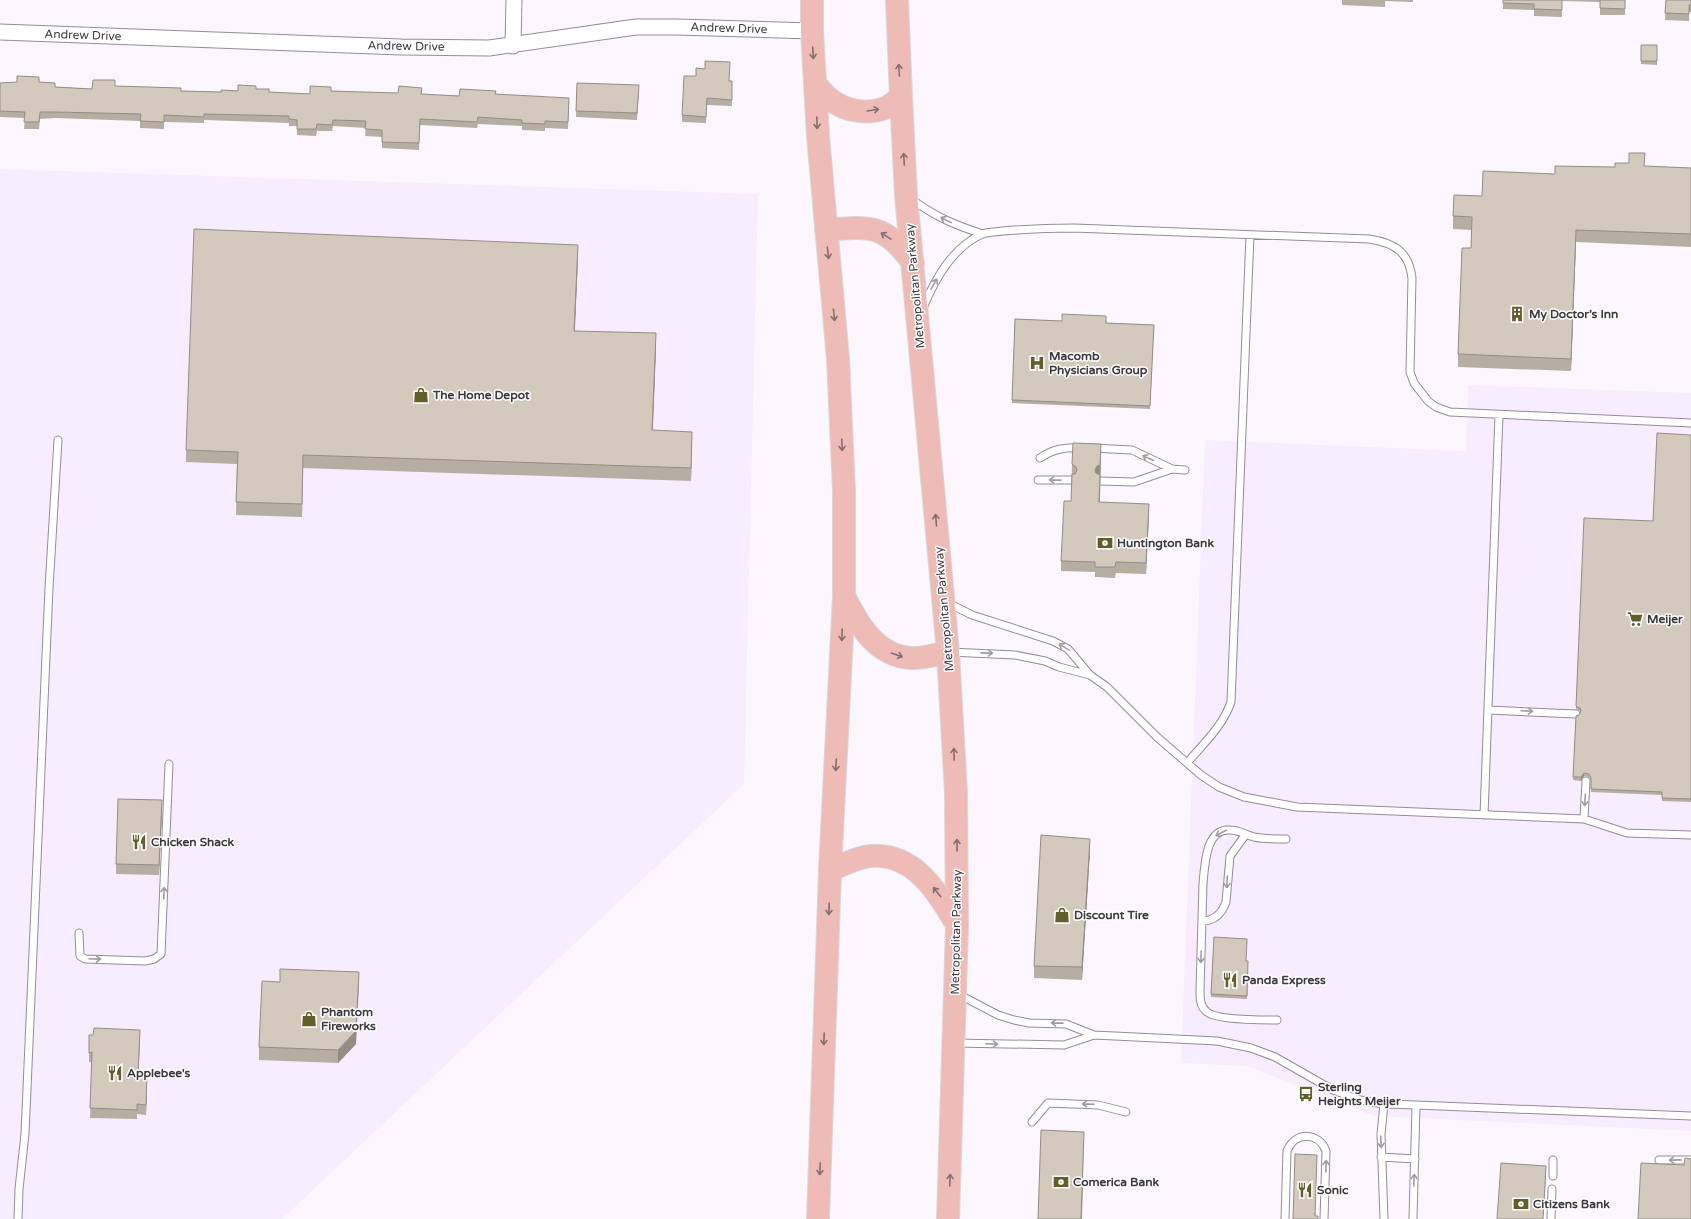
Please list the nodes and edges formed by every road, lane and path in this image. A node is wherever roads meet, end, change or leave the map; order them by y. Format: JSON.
{"nodes":[{"id":1,"x":514,"y":0,"type":"edge"},
{"id":2,"x":812,"y":0,"type":"edge"},
{"id":3,"x":897,"y":0,"type":"edge"},
{"id":4,"x":812,"y":30,"type":"junction"},
{"id":5,"x":0,"y":32,"type":"edge"},
{"id":6,"x":513,"y":46,"type":"junction"},
{"id":7,"x":816,"y":84,"type":"junction"},
{"id":8,"x":900,"y":97,"type":"junction"},
{"id":9,"x":906,"y":195,"type":"junction"},
{"id":10,"x":826,"y":230,"type":"junction"},
{"id":11,"x":983,"y":234,"type":"junction"},
{"id":12,"x":1250,"y":235,"type":"junction"},
{"id":13,"x":913,"y":263,"type":"junction"},
{"id":14,"x":918,"y":320,"type":"junction"},
{"id":15,"x":1499,"y":415,"type":"junction"},
{"id":16,"x":1691,"y":423,"type":"edge"},
{"id":17,"x":58,"y":440,"type":"dead end"},
{"id":18,"x":1040,"y":458,"type":"dead end"},
{"id":19,"x":1172,"y":469,"type":"junction"},
{"id":20,"x":1185,"y":470,"type":"dead end"},
{"id":21,"x":1038,"y":480,"type":"dead end"},
{"id":22,"x":1072,"y":480,"type":"edge"},
{"id":23,"x":1100,"y":481,"type":"edge"},
{"id":24,"x":844,"y":596,"type":"junction"},
{"id":25,"x":944,"y":601,"type":"junction"},
{"id":26,"x":948,"y":652,"type":"junction"},
{"id":27,"x":1090,"y":675,"type":"junction"},
{"id":28,"x":1488,"y":710,"type":"junction"},
{"id":29,"x":1576,"y":714,"type":"edge"},
{"id":30,"x":1187,"y":763,"type":"junction"},
{"id":31,"x":169,"y":764,"type":"dead end"},
{"id":32,"x":1586,"y":781,"type":"dead end"},
{"id":33,"x":1484,"y":815,"type":"junction"},
{"id":34,"x":1584,"y":819,"type":"junction"},
{"id":35,"x":1246,"y":834,"type":"junction"},
{"id":36,"x":1691,"y":835,"type":"edge"},
{"id":37,"x":1286,"y":839,"type":"dead end"},
{"id":38,"x":830,"y":870,"type":"junction"},
{"id":39,"x":1202,"y":921,"type":"junction"},
{"id":40,"x":957,"y":926,"type":"junction"},
{"id":41,"x":79,"y":933,"type":"dead end"},
{"id":42,"x":955,"y":992,"type":"junction"},
{"id":43,"x":1277,"y":1020,"type":"dead end"},
{"id":44,"x":1094,"y":1035,"type":"junction"},
{"id":45,"x":953,"y":1042,"type":"junction"},
{"id":46,"x":1384,"y":1104,"type":"junction"},
{"id":47,"x":1416,"y":1105,"type":"junction"},
{"id":48,"x":1126,"y":1112,"type":"dead end"},
{"id":49,"x":1691,"y":1116,"type":"edge"},
{"id":50,"x":1032,"y":1122,"type":"dead end"},
{"id":51,"x":1382,"y":1157,"type":"junction"},
{"id":52,"x":1415,"y":1159,"type":"junction"},
{"id":53,"x":1554,"y":1160,"type":"dead end"},
{"id":54,"x":1659,"y":1160,"type":"dead end"},
{"id":55,"x":1691,"y":1160,"type":"edge"},
{"id":56,"x":1553,"y":1176,"type":"dead end"},
{"id":57,"x":1552,"y":1189,"type":"dead end"},
{"id":58,"x":18,"y":1219,"type":"edge"},
{"id":59,"x":818,"y":1219,"type":"edge"},
{"id":60,"x":948,"y":1219,"type":"edge"},
{"id":61,"x":1285,"y":1219,"type":"edge"},
{"id":62,"x":1324,"y":1219,"type":"edge"},
{"id":63,"x":1384,"y":1219,"type":"edge"},
{"id":64,"x":1413,"y":1219,"type":"edge"},
{"id":65,"x":1551,"y":1219,"type":"edge"}],
"edges":[{"from":1,"to":6,"type":"street"},
{"from":2,"to":4,"type":"main road"},
{"from":8,"to":3,"type":"main road","name":"Metropolitan Parkway","one_way":true},
{"from":4,"to":6,"type":"street","name":"Andrew Drive"},
{"from":4,"to":7,"type":"main road","one_way":true},
{"from":5,"to":6,"type":"street","name":"Andrew Drive"},
{"from":7,"to":8,"type":"main road","one_way":true},
{"from":7,"to":10,"type":"main road","one_way":true},
{"from":9,"to":8,"type":"main road","name":"Metropolitan Parkway","one_way":true},
{"from":11,"to":9,"type":"lane","one_way":true},
{"from":9,"to":13,"type":"main road","name":"Metropolitan Parkway"},
{"from":13,"to":10,"type":"main road","one_way":true},
{"from":10,"to":24,"type":"main road","one_way":true},
{"from":11,"to":12,"type":"lane"},
{"from":14,"to":11,"type":"lane","one_way":true},
{"from":12,"to":15,"type":"lane"},
{"from":12,"to":30,"type":"lane"},
{"from":13,"to":14,"type":"main road","name":"Metropolitan Parkway"},
{"from":25,"to":14,"type":"main road","name":"Metropolitan Parkway","one_way":true},
{"from":15,"to":16,"type":"lane"},
{"from":15,"to":28,"type":"lane"},
{"from":17,"to":58,"type":"lane"},
{"from":19,"to":18,"type":"lane","one_way":true},
{"from":19,"to":20,"type":"lane"},
{"from":19,"to":23,"type":"lane"},
{"from":22,"to":21,"type":"lane","one_way":true},
{"from":24,"to":26,"type":"main road","one_way":true},
{"from":24,"to":38,"type":"main road","one_way":true},
{"from":25,"to":26,"type":"main road","name":"Metropolitan Parkway"},
{"from":27,"to":25,"type":"lane","one_way":true},
{"from":26,"to":27,"type":"lane","one_way":true},
{"from":40,"to":26,"type":"main road","name":"Metropolitan Parkway","one_way":true},
{"from":27,"to":30,"type":"lane"},
{"from":28,"to":29,"type":"lane","one_way":true},
{"from":28,"to":33,"type":"lane"},
{"from":30,"to":33,"type":"lane"},
{"from":41,"to":31,"type":"lane","one_way":true},
{"from":32,"to":34,"type":"lane","one_way":true},
{"from":33,"to":34,"type":"lane"},
{"from":34,"to":36,"type":"lane"},
{"from":35,"to":37,"type":"lane"},
{"from":35,"to":39,"type":"lane","one_way":true},
{"from":35,"to":39,"type":"lane","one_way":true},
{"from":40,"to":38,"type":"main road","one_way":true},
{"from":38,"to":59,"type":"main road","one_way":true},
{"from":39,"to":43,"type":"lane","one_way":true},
{"from":40,"to":42,"type":"main road","name":"Metropolitan Parkway"},
{"from":44,"to":42,"type":"lane","one_way":true},
{"from":42,"to":45,"type":"main road","name":"Metropolitan Parkway"},
{"from":45,"to":44,"type":"lane","one_way":true},
{"from":44,"to":46,"type":"lane"},
{"from":60,"to":45,"type":"main road","name":"Metropolitan Parkway","one_way":true},
{"from":46,"to":47,"type":"lane"},
{"from":46,"to":51,"type":"lane","one_way":true},
{"from":47,"to":49,"type":"lane"},
{"from":47,"to":52,"type":"lane"},
{"from":48,"to":50,"type":"lane","one_way":true},
{"from":51,"to":52,"type":"lane"},
{"from":51,"to":63,"type":"lane"},
{"from":64,"to":52,"type":"lane","one_way":true},
{"from":53,"to":56,"type":"lane"},
{"from":55,"to":54,"type":"lane","one_way":true},
{"from":57,"to":65,"type":"lane"},
{"from":62,"to":61,"type":"lane","one_way":true}]}
